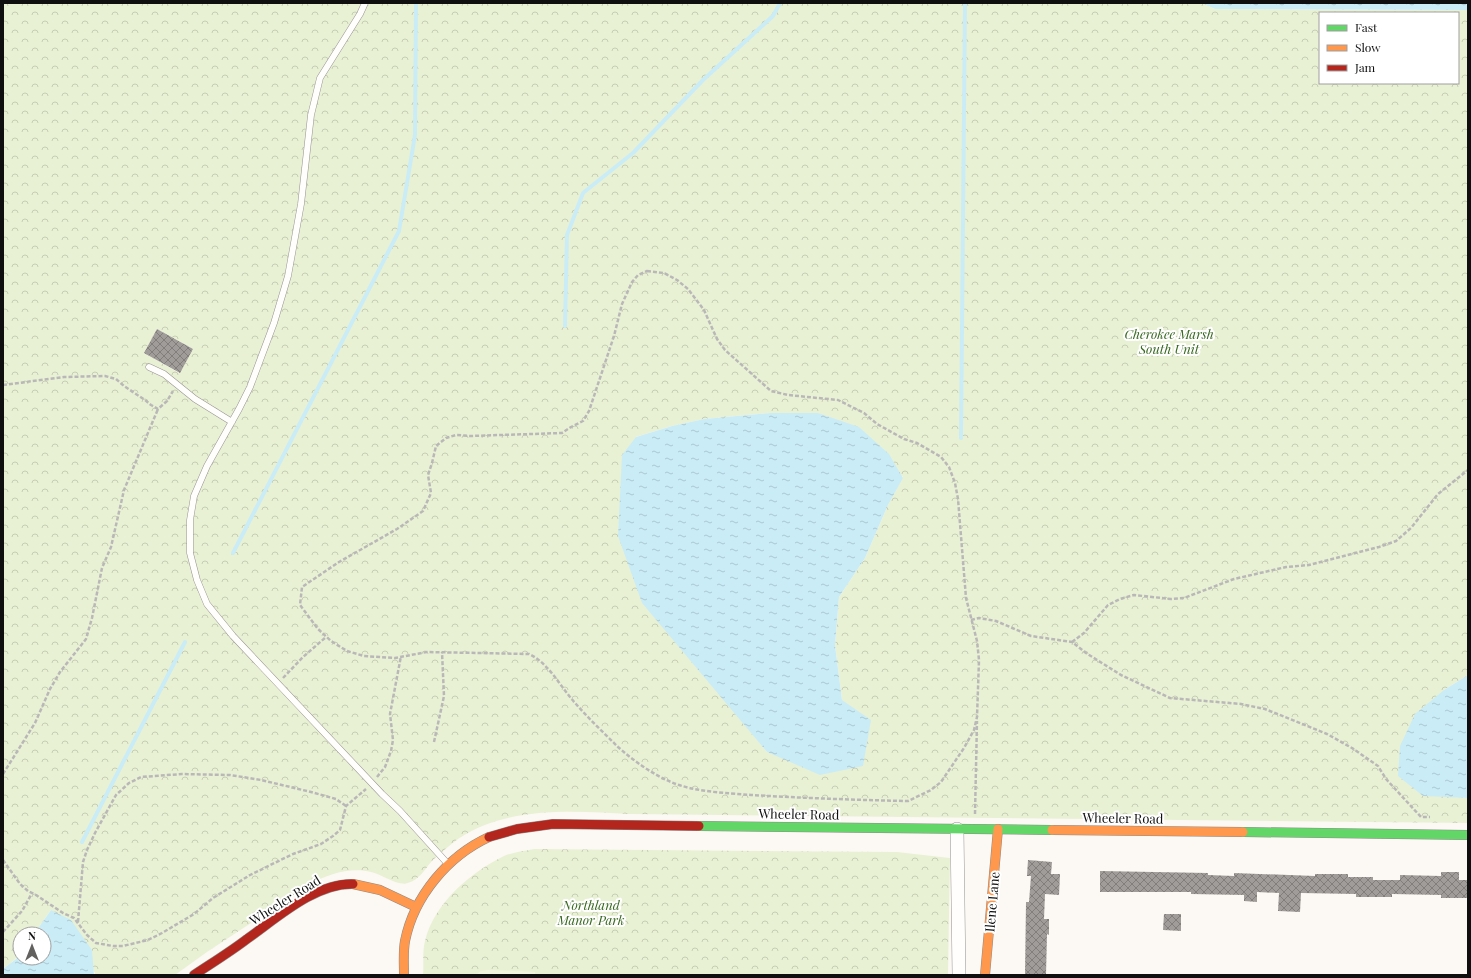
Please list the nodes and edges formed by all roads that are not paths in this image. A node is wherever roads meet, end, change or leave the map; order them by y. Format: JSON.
{"nodes":[{"id":1,"x":365,"y":3,"type":"edge"},
{"id":2,"x":149,"y":367,"type":"dead end"},
{"id":3,"x":232,"y":422,"type":"junction"},
{"id":4,"x":957,"y":829,"type":"junction"},
{"id":5,"x":998,"y":829,"type":"junction"},
{"id":6,"x":1468,"y":835,"type":"edge"},
{"id":7,"x":448,"y":864,"type":"junction"},
{"id":8,"x":416,"y":907,"type":"junction"},
{"id":9,"x":194,"y":975,"type":"edge"},
{"id":10,"x":404,"y":975,"type":"edge"},
{"id":11,"x":959,"y":975,"type":"edge"},
{"id":12,"x":985,"y":975,"type":"edge"}],
"edges":[{"from":1,"to":3,"type":"lane"},
{"from":2,"to":3,"type":"lane"},
{"from":3,"to":7,"type":"lane"},
{"from":4,"to":5,"type":"street","name":"Wheeler Road"},
{"from":4,"to":7,"type":"street","name":"Wheeler Road"},
{"from":4,"to":11,"type":"street"},
{"from":5,"to":6,"type":"street","name":"Wheeler Road"},
{"from":5,"to":12,"type":"street","name":"Ilene Lane"},
{"from":7,"to":8,"type":"street","name":"Wheeler Road"},
{"from":8,"to":9,"type":"street","name":"Wheeler Road"},
{"from":8,"to":10,"type":"street"}]}
